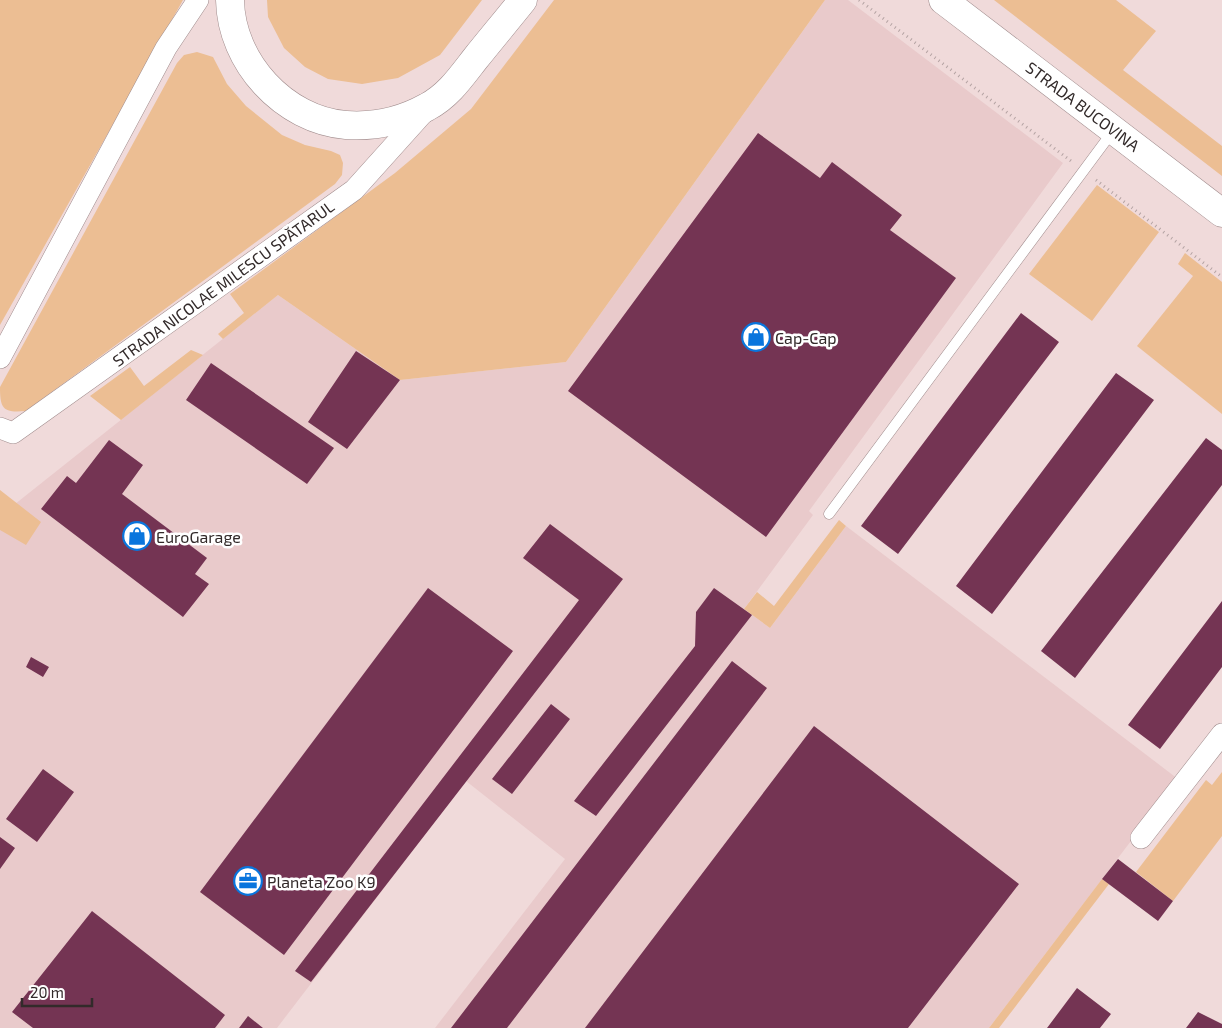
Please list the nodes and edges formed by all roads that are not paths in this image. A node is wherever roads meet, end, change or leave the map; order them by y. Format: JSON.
{"nodes":[{"id":1,"x":198,"y":0,"type":"edge"},
{"id":2,"x":230,"y":0,"type":"edge"},
{"id":3,"x":523,"y":0,"type":"edge"},
{"id":4,"x":943,"y":0,"type":"edge"},
{"id":5,"x":428,"y":107,"type":"junction"},
{"id":6,"x":1114,"y":129,"type":"junction"},
{"id":7,"x":1222,"y":214,"type":"edge"},
{"id":8,"x":0,"y":358,"type":"edge"},
{"id":9,"x":0,"y":428,"type":"edge"},
{"id":10,"x":829,"y":514,"type":"dead end"},
{"id":11,"x":1222,"y":734,"type":"edge"},
{"id":12,"x":1141,"y":838,"type":"dead end"}],
"edges":[{"from":1,"to":8,"type":"street"},
{"from":2,"to":5,"type":"main road","name":"STRADA NICOLAE MILESCU SPĂTARUL"},
{"from":3,"to":5,"type":"main road","name":"STRADA NICOLAE MILESCU SPĂTARUL"},
{"from":4,"to":6,"type":"main road","name":"STRADA BUCOVINA"},
{"from":5,"to":9,"type":"street","name":"STRADA NICOLAE MILESCU SPĂTARUL"},
{"from":6,"to":7,"type":"main road","name":"STRADA BUCOVINA"},
{"from":6,"to":10,"type":"lane"},
{"from":11,"to":12,"type":"street"}]}
